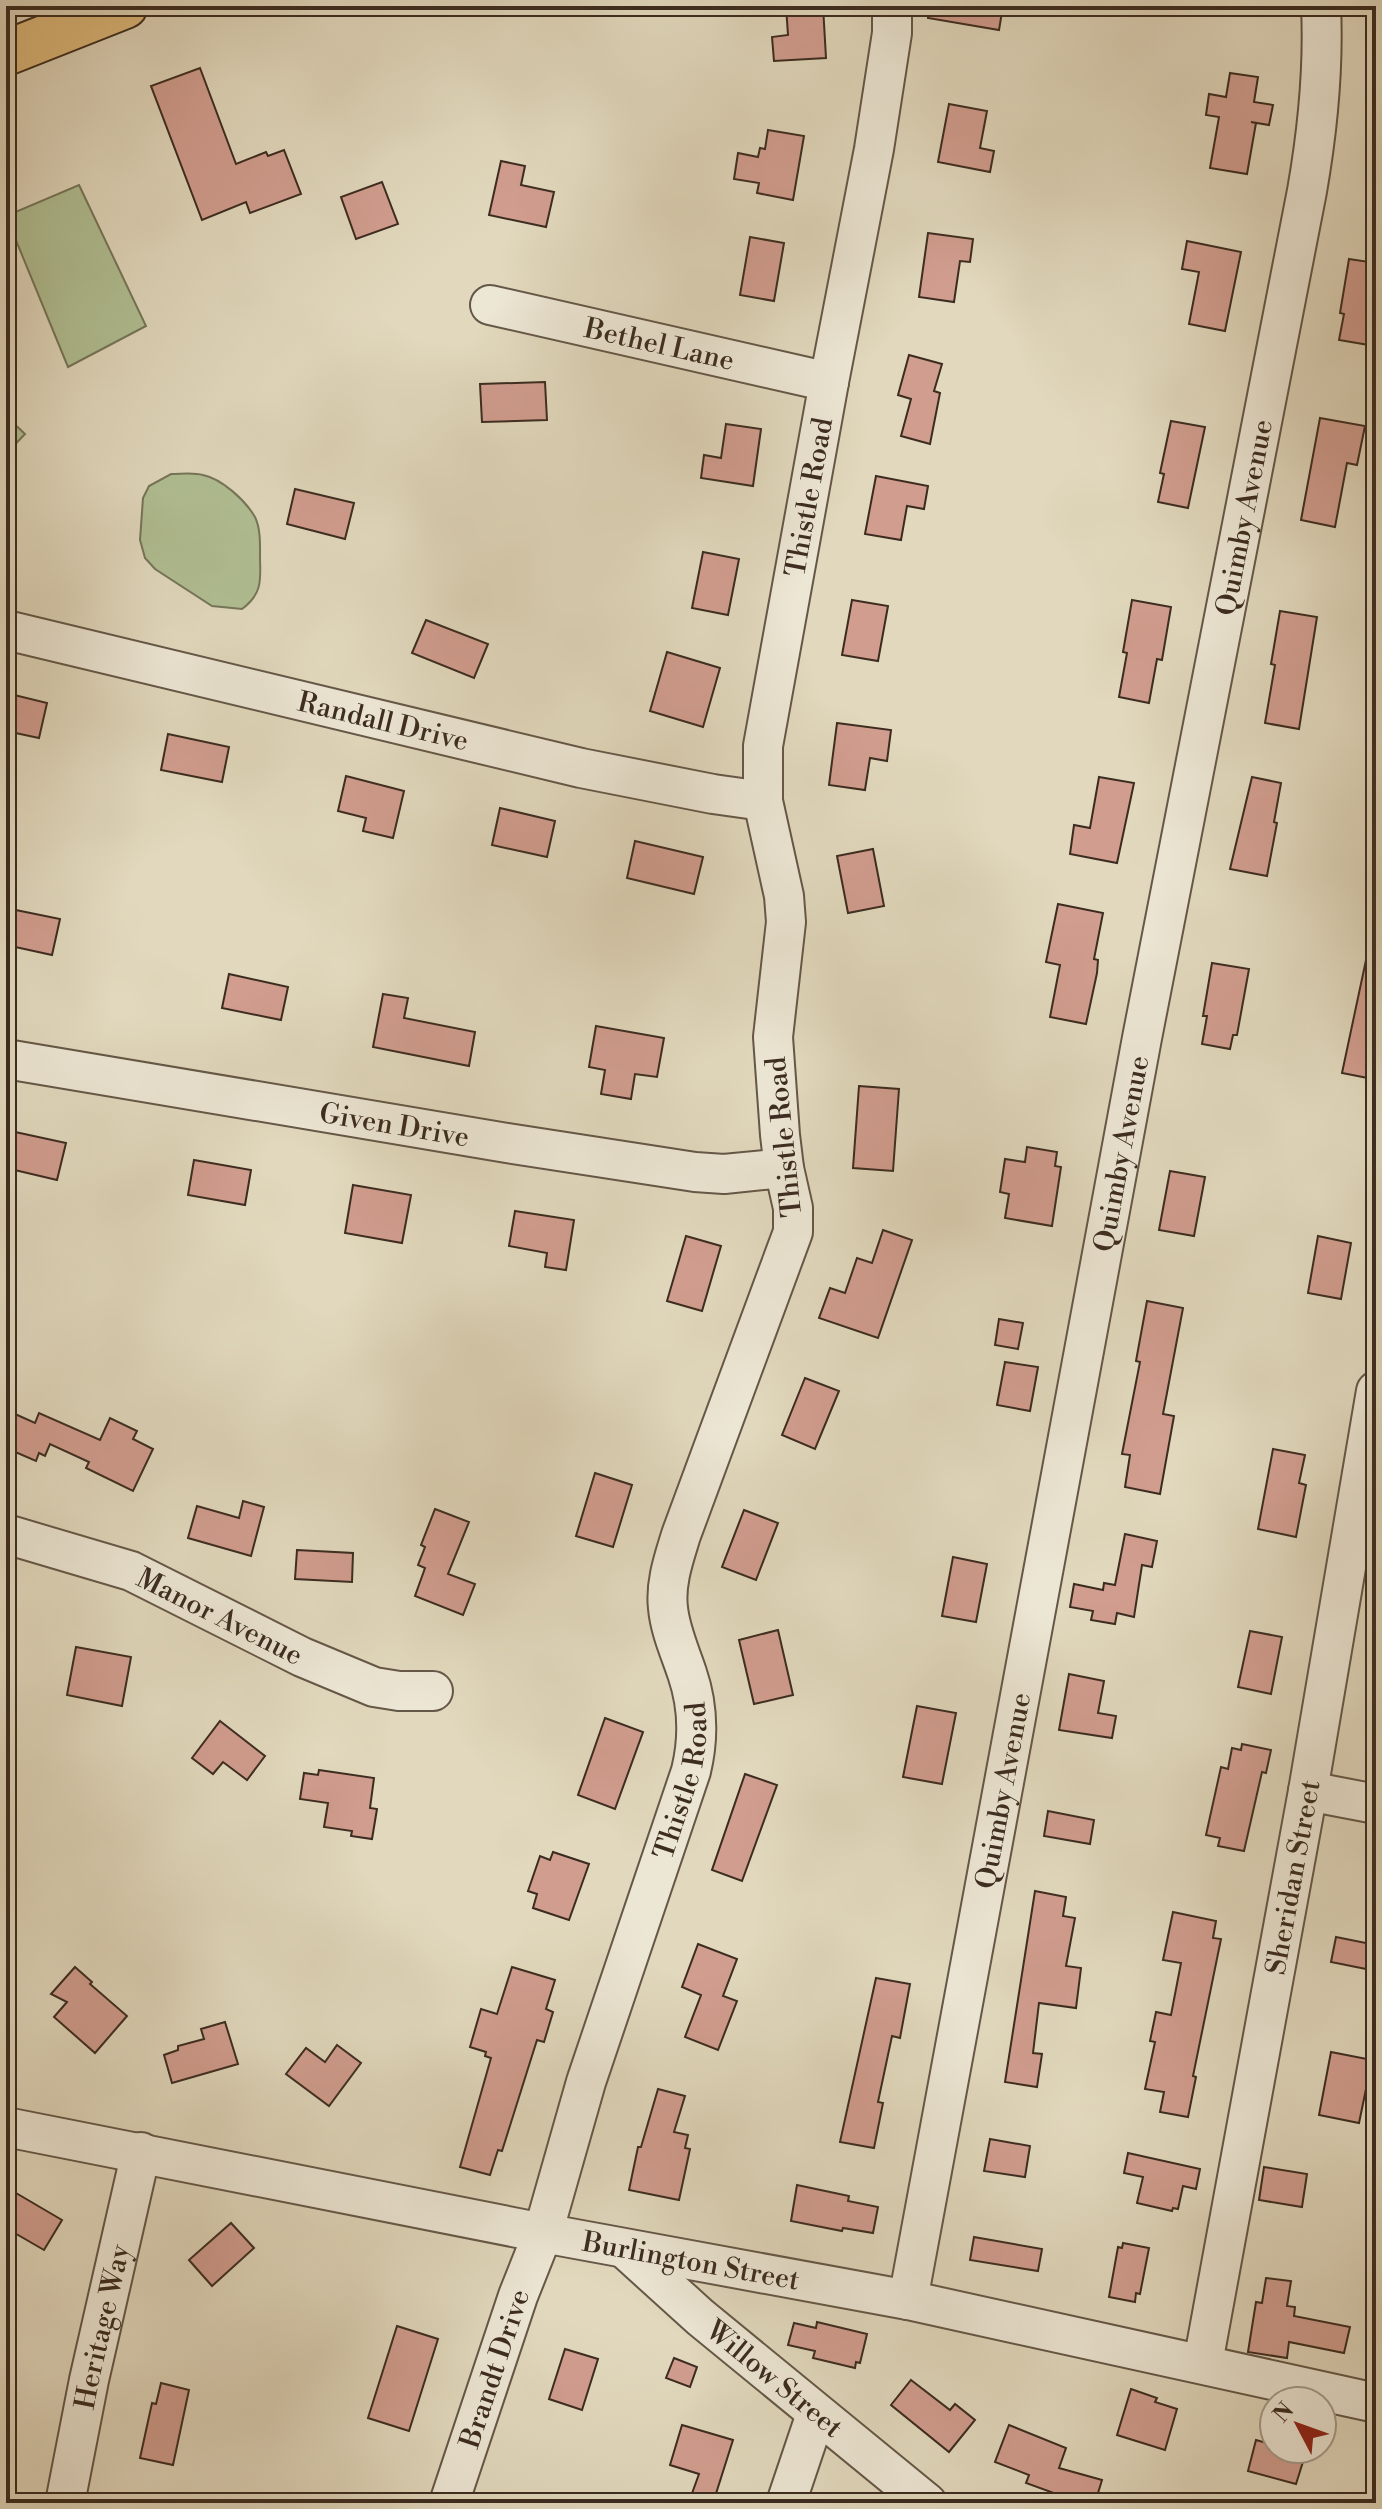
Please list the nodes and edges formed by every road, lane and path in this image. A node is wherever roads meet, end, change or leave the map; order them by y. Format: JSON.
{"nodes":[{"id":1,"x":125,"y":6,"type":"edge"},
{"id":2,"x":892,"y":6,"type":"edge"},
{"id":3,"x":1321,"y":6,"type":"edge"},
{"id":4,"x":6,"y":53,"type":"edge"},
{"id":5,"x":490,"y":305,"type":"dead end"},
{"id":6,"x":829,"y":382,"type":"junction"},
{"id":7,"x":6,"y":630,"type":"edge"},
{"id":8,"x":763,"y":801,"type":"junction"},
{"id":9,"x":6,"y":1059,"type":"edge"},
{"id":10,"x":784,"y":1168,"type":"junction"},
{"id":11,"x":1376,"y":1391,"type":"edge"},
{"id":12,"x":6,"y":1534,"type":"edge"},
{"id":13,"x":433,"y":1691,"type":"dead end"},
{"id":14,"x":1308,"y":1791,"type":"junction"},
{"id":15,"x":1376,"y":1804,"type":"edge"},
{"id":16,"x":6,"y":2127,"type":"edge"},
{"id":17,"x":141,"y":2152,"type":"junction"},
{"id":18,"x":543,"y":2233,"type":"junction"},
{"id":19,"x":625,"y":2249,"type":"junction"},
{"id":20,"x":908,"y":2300,"type":"junction"},
{"id":21,"x":1203,"y":2363,"type":"junction"},
{"id":22,"x":1376,"y":2403,"type":"edge"},
{"id":23,"x":816,"y":2414,"type":"junction"},
{"id":24,"x":65,"y":2503,"type":"edge"},
{"id":25,"x":449,"y":2503,"type":"edge"},
{"id":26,"x":786,"y":2503,"type":"edge"},
{"id":27,"x":927,"y":2503,"type":"edge"}],
"edges":[{"from":1,"to":4,"type":"main road"},
{"from":2,"to":6,"type":"street","name":"Thistle Road"},
{"from":3,"to":20,"type":"street","name":"Quimby Avenue"},
{"from":5,"to":6,"type":"street","name":"Bethel Lane"},
{"from":6,"to":8,"type":"street","name":"Thistle Road"},
{"from":7,"to":8,"type":"street","name":"Randall Drive"},
{"from":8,"to":10,"type":"street","name":"Thistle Road"},
{"from":9,"to":10,"type":"street","name":"Given Drive"},
{"from":10,"to":18,"type":"street","name":"Thistle Road"},
{"from":11,"to":14,"type":"street","name":"Sheridan Street"},
{"from":12,"to":13,"type":"street","name":"Manor Avenue"},
{"from":14,"to":15,"type":"street"},
{"from":14,"to":21,"type":"street","name":"Sheridan Street"},
{"from":16,"to":17,"type":"street","name":"Burlington Street"},
{"from":17,"to":18,"type":"street","name":"Burlington Street"},
{"from":17,"to":24,"type":"street","name":"Heritage Way"},
{"from":18,"to":19,"type":"street","name":"Burlington Street"},
{"from":18,"to":25,"type":"street","name":"Brandt Drive"},
{"from":19,"to":20,"type":"street","name":"Burlington Street"},
{"from":19,"to":23,"type":"street","name":"Willow Street"},
{"from":20,"to":21,"type":"street","name":"Burlington Street"},
{"from":21,"to":22,"type":"street","name":"Burlington Street"},
{"from":23,"to":26,"type":"street"},
{"from":23,"to":27,"type":"street","name":"Willow Street"}]}
